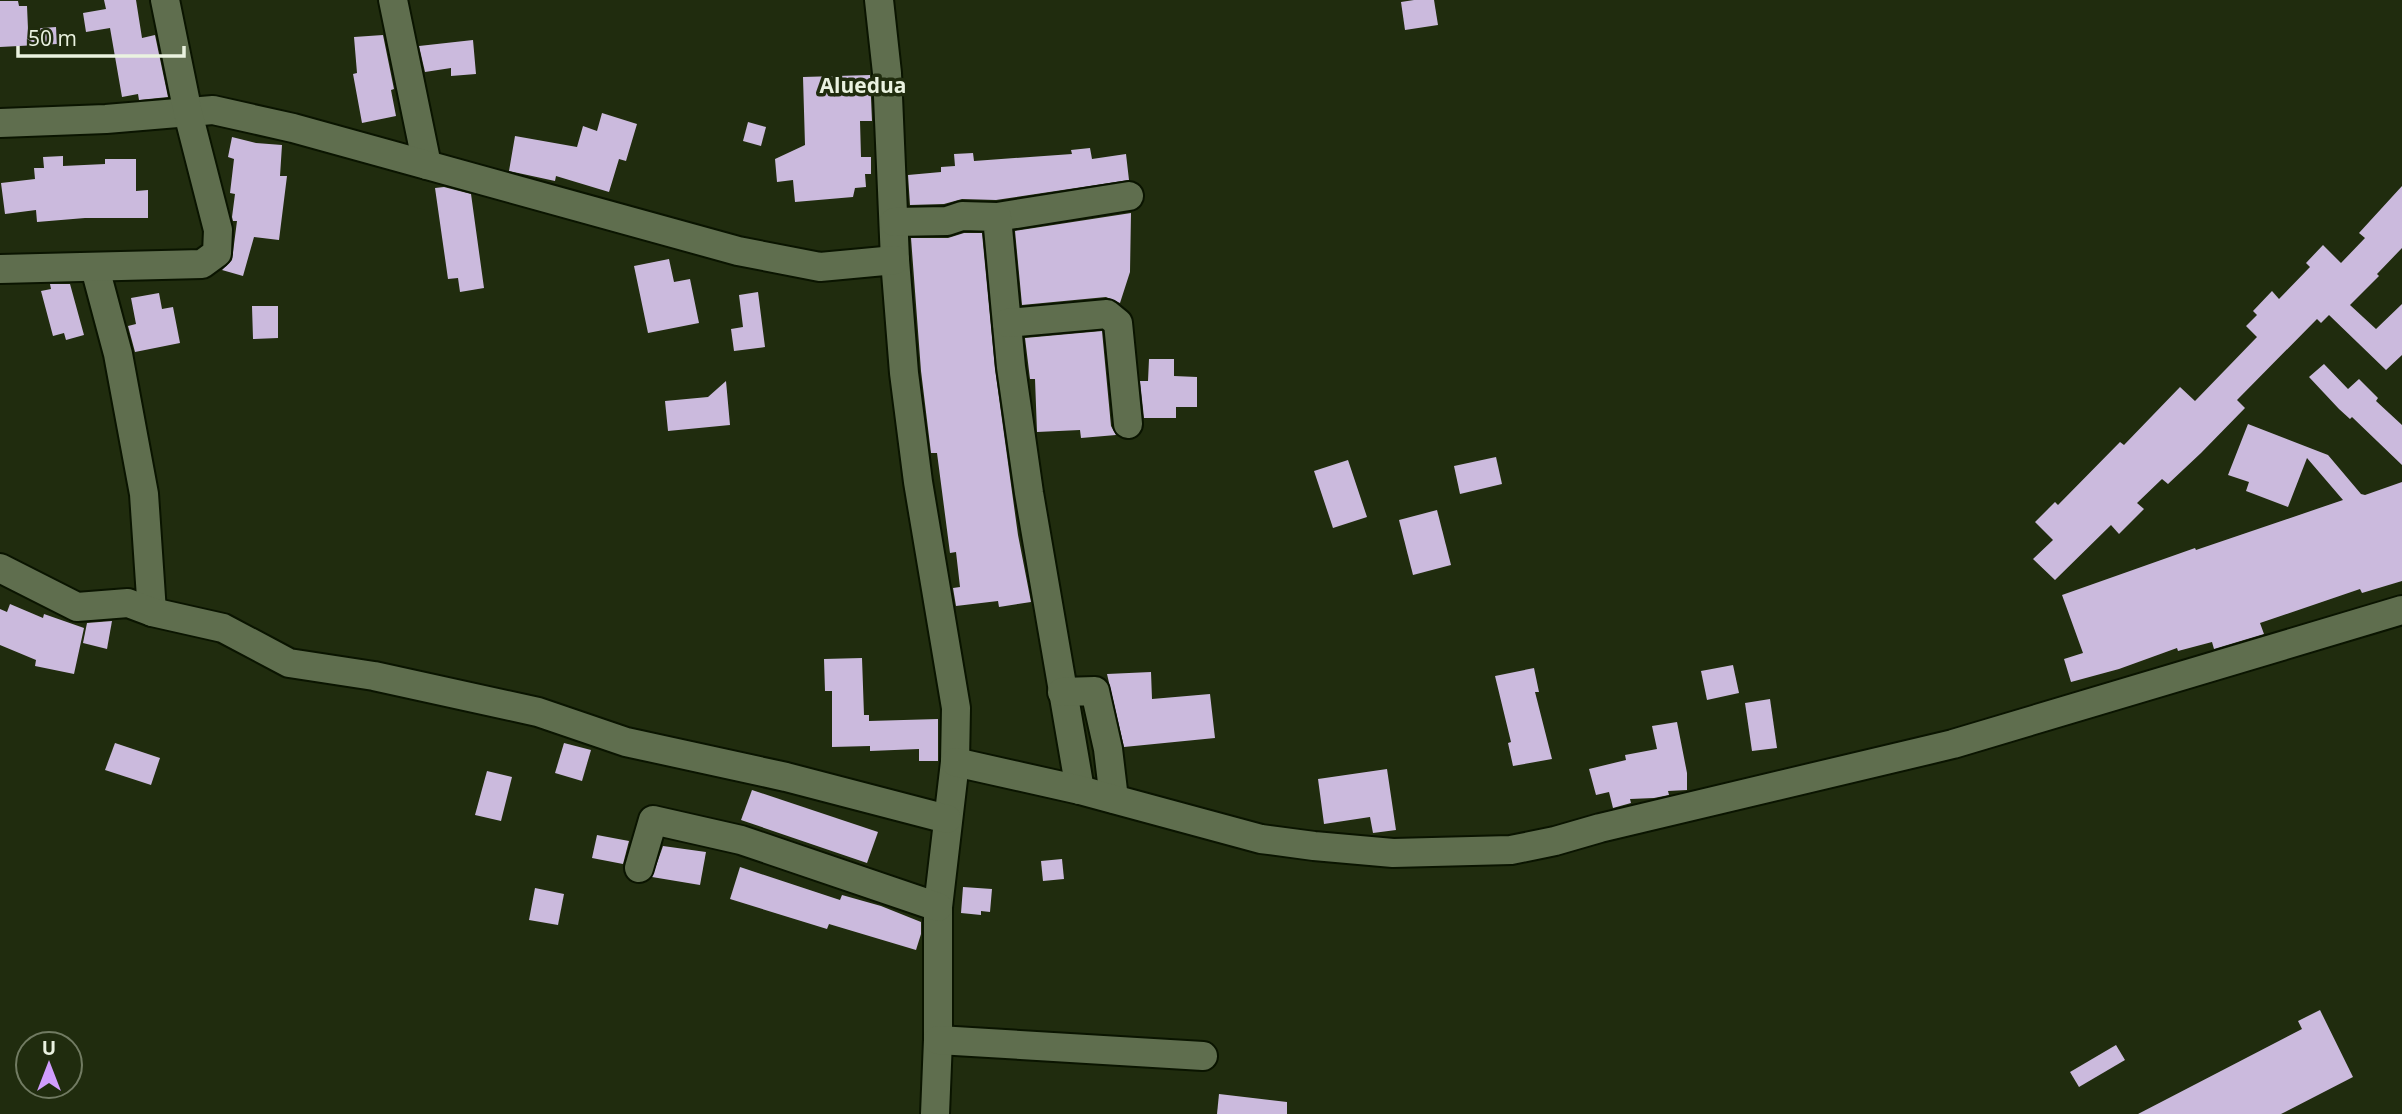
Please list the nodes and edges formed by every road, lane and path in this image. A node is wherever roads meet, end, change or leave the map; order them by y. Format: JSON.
{"nodes":[{"id":1,"x":165,"y":0,"type":"edge"},
{"id":2,"x":393,"y":0,"type":"edge"},
{"id":3,"x":879,"y":0,"type":"edge"},
{"id":4,"x":188,"y":113,"type":"junction"},
{"id":5,"x":0,"y":123,"type":"edge"},
{"id":6,"x":427,"y":165,"type":"junction"},
{"id":7,"x":1129,"y":195,"type":"dead end"},
{"id":8,"x":996,"y":217,"type":"junction"},
{"id":9,"x":894,"y":222,"type":"junction"},
{"id":10,"x":895,"y":260,"type":"junction"},
{"id":11,"x":96,"y":268,"type":"junction"},
{"id":12,"x":0,"y":269,"type":"edge"},
{"id":13,"x":1007,"y":323,"type":"junction"},
{"id":14,"x":1128,"y":424,"type":"dead end"},
{"id":15,"x":0,"y":568,"type":"edge"},
{"id":16,"x":2402,"y":610,"type":"edge"},
{"id":17,"x":152,"y":612,"type":"junction"},
{"id":18,"x":1062,"y":692,"type":"junction"},
{"id":19,"x":955,"y":762,"type":"junction"},
{"id":20,"x":1080,"y":790,"type":"junction"},
{"id":21,"x":1114,"y":799,"type":"junction"},
{"id":22,"x":947,"y":820,"type":"junction"},
{"id":23,"x":639,"y":868,"type":"dead end"},
{"id":24,"x":938,"y":908,"type":"junction"},
{"id":25,"x":938,"y":1040,"type":"junction"},
{"id":26,"x":1203,"y":1056,"type":"dead end"},
{"id":27,"x":934,"y":1114,"type":"edge"}],
"edges":[{"from":1,"to":4,"type":"street"},
{"from":2,"to":6,"type":"street"},
{"from":3,"to":9,"type":"street"},
{"from":4,"to":5,"type":"street"},
{"from":4,"to":6,"type":"street"},
{"from":4,"to":11,"type":"street"},
{"from":6,"to":10,"type":"street"},
{"from":7,"to":8,"type":"street"},
{"from":8,"to":9,"type":"street"},
{"from":8,"to":13,"type":"street"},
{"from":9,"to":10,"type":"street"},
{"from":10,"to":19,"type":"street"},
{"from":11,"to":12,"type":"street"},
{"from":11,"to":17,"type":"street"},
{"from":13,"to":14,"type":"street"},
{"from":13,"to":18,"type":"street"},
{"from":15,"to":17,"type":"street"},
{"from":16,"to":21,"type":"street"},
{"from":17,"to":22,"type":"street"},
{"from":18,"to":20,"type":"street"},
{"from":18,"to":21,"type":"street"},
{"from":19,"to":20,"type":"street"},
{"from":19,"to":22,"type":"street"},
{"from":20,"to":21,"type":"street"},
{"from":22,"to":24,"type":"street"},
{"from":23,"to":24,"type":"street"},
{"from":24,"to":25,"type":"street"},
{"from":25,"to":26,"type":"street"},
{"from":25,"to":27,"type":"street"}]}
